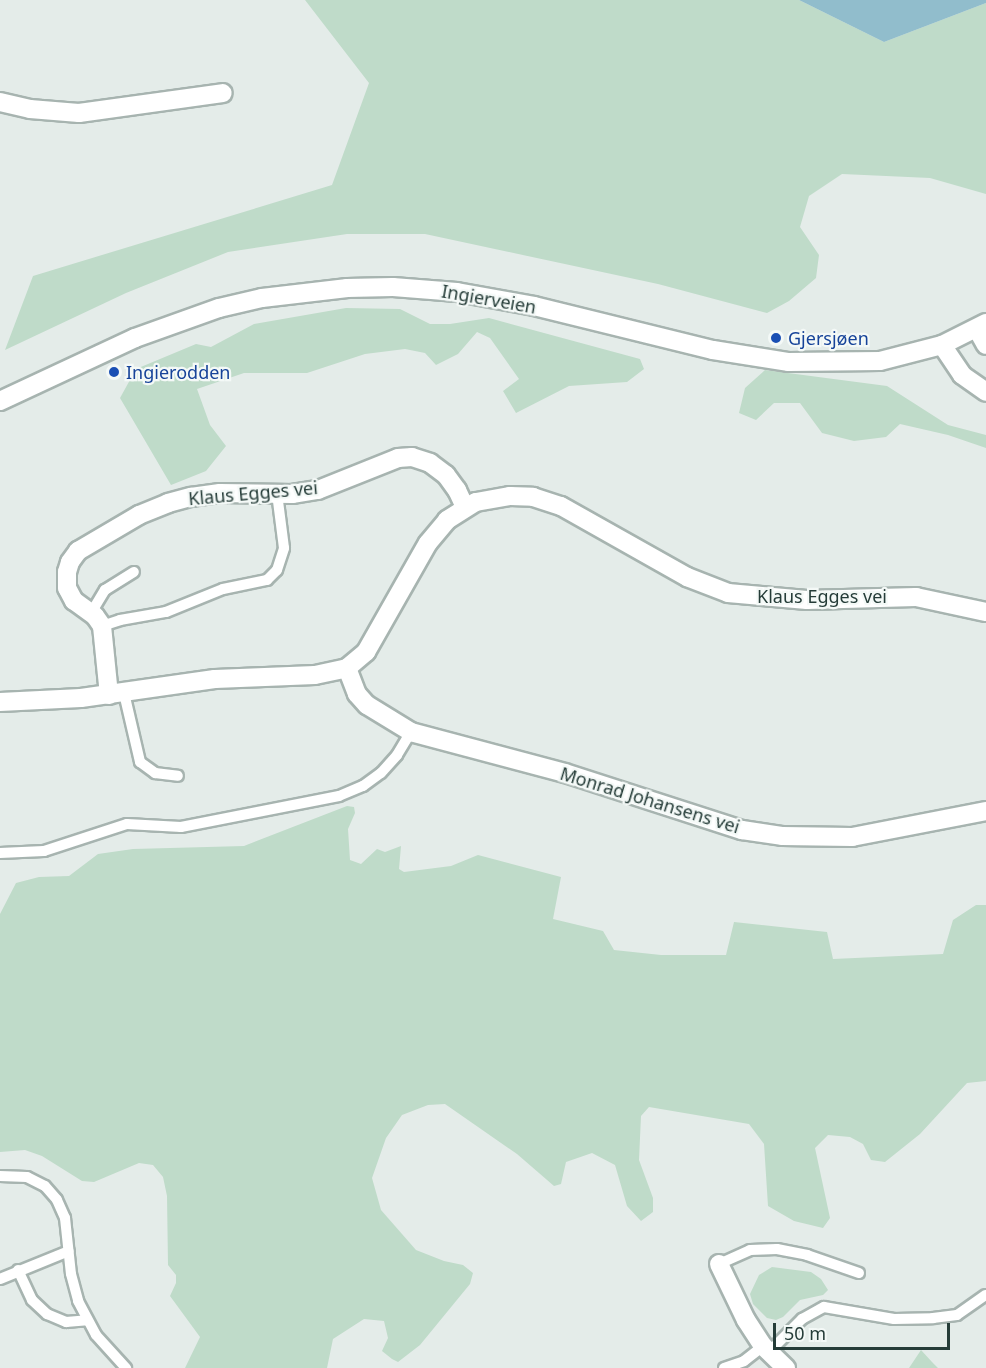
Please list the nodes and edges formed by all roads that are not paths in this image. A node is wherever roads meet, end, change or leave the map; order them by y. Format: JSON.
{"nodes":[{"id":1,"x":223,"y":93,"type":"dead end"},
{"id":2,"x":0,"y":102,"type":"edge"},
{"id":3,"x":981,"y":326,"type":"edge"},
{"id":4,"x":942,"y":345,"type":"junction"},
{"id":5,"x":986,"y":345,"type":"edge"},
{"id":6,"x":986,"y":392,"type":"edge"},
{"id":7,"x":0,"y":401,"type":"edge"},
{"id":8,"x":278,"y":494,"type":"junction"},
{"id":9,"x":465,"y":507,"type":"junction"},
{"id":10,"x":134,"y":572,"type":"dead end"},
{"id":11,"x":986,"y":612,"type":"edge"},
{"id":12,"x":96,"y":619,"type":"junction"},
{"id":13,"x":347,"y":668,"type":"junction"},
{"id":14,"x":116,"y":694,"type":"junction"},
{"id":15,"x":0,"y":702,"type":"edge"},
{"id":16,"x":411,"y":732,"type":"junction"},
{"id":17,"x":178,"y":776,"type":"dead end"},
{"id":18,"x":986,"y":811,"type":"edge"},
{"id":19,"x":0,"y":853,"type":"edge"},
{"id":20,"x":0,"y":1176,"type":"edge"},
{"id":21,"x":69,"y":1251,"type":"junction"},
{"id":22,"x":719,"y":1264,"type":"joint"},
{"id":23,"x":18,"y":1270,"type":"junction"},
{"id":24,"x":859,"y":1273,"type":"dead end"},
{"id":25,"x":0,"y":1279,"type":"edge"},
{"id":26,"x":986,"y":1295,"type":"edge"},
{"id":27,"x":87,"y":1320,"type":"junction"},
{"id":28,"x":766,"y":1349,"type":"junction"},
{"id":29,"x":126,"y":1368,"type":"edge"},
{"id":30,"x":724,"y":1368,"type":"edge"},
{"id":31,"x":786,"y":1368,"type":"edge"}],
"edges":[{"from":1,"to":2,"type":"street"},
{"from":3,"to":4,"type":"street","name":"Ingierveien"},
{"from":3,"to":5,"type":"street"},
{"from":4,"to":6,"type":"street"},
{"from":4,"to":7,"type":"street","name":"Ingierveien"},
{"from":8,"to":9,"type":"street","name":"Klaus Egges vei"},
{"from":8,"to":12,"type":"lane"},
{"from":8,"to":12,"type":"street","name":"Klaus Egges vei"},
{"from":9,"to":11,"type":"street","name":"Klaus Egges vei"},
{"from":9,"to":13,"type":"street","name":"Klaus Egges vei"},
{"from":10,"to":12,"type":"lane"},
{"from":12,"to":14,"type":"street"},
{"from":13,"to":14,"type":"street"},
{"from":13,"to":16,"type":"street","name":"Monrad Johansens vei"},
{"from":14,"to":15,"type":"street"},
{"from":14,"to":17,"type":"lane"},
{"from":16,"to":18,"type":"street","name":"Monrad Johansens vei"},
{"from":16,"to":19,"type":"lane"},
{"from":20,"to":21,"type":"lane"},
{"from":21,"to":23,"type":"lane"},
{"from":21,"to":27,"type":"lane"},
{"from":22,"to":24,"type":"lane"},
{"from":22,"to":28,"type":"street"},
{"from":23,"to":25,"type":"lane"},
{"from":23,"to":27,"type":"lane"},
{"from":26,"to":28,"type":"lane"},
{"from":27,"to":29,"type":"lane"},
{"from":28,"to":30,"type":"lane"},
{"from":28,"to":31,"type":"street"}]}
